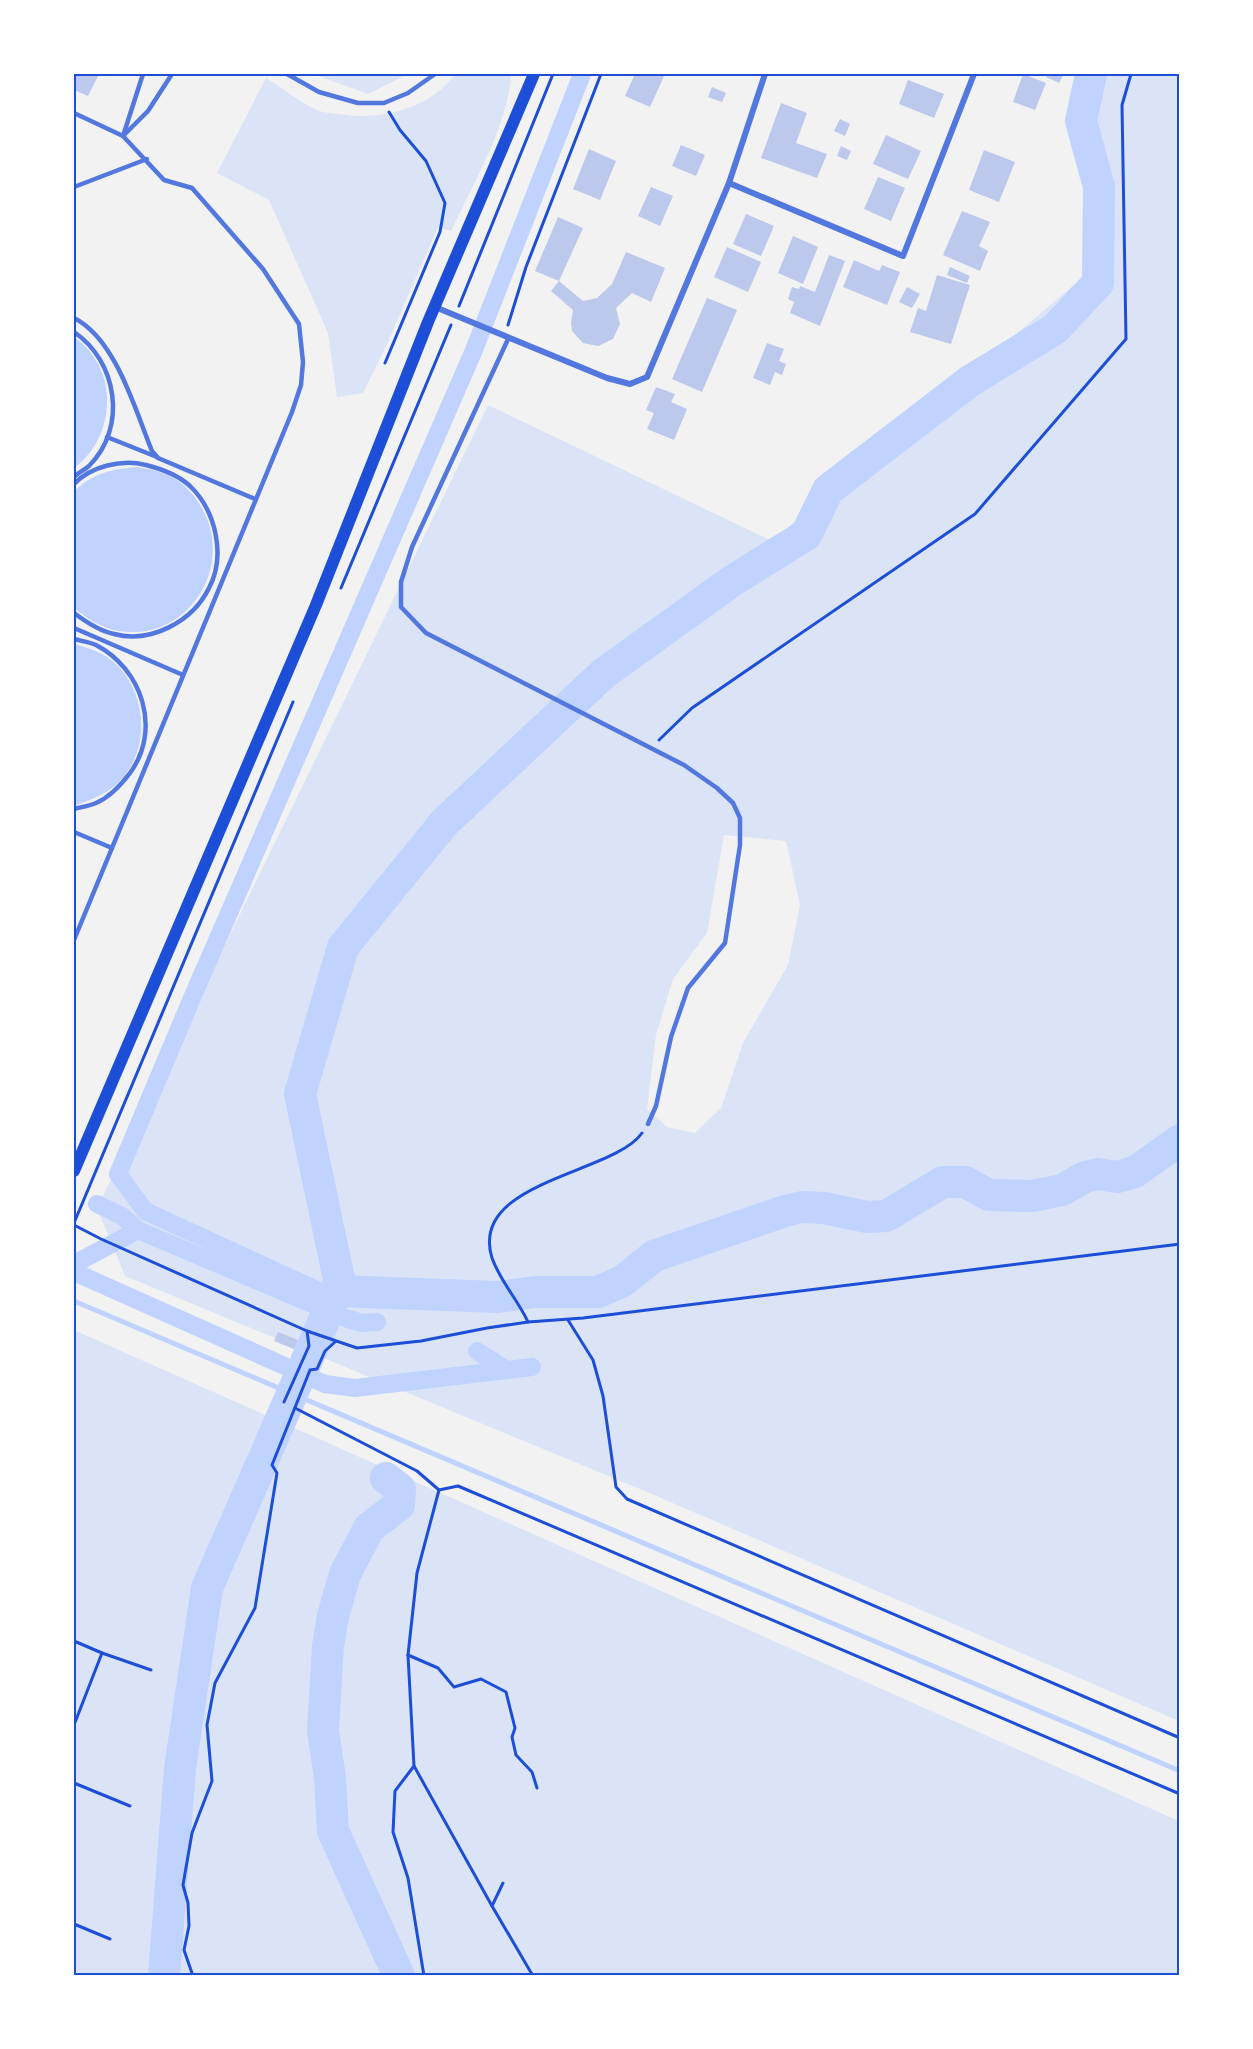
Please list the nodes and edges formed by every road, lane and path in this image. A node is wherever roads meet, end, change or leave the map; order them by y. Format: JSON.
{"nodes":[{"id":1,"x":143,"y":74,"type":"edge"},
{"id":2,"x":172,"y":74,"type":"edge"},
{"id":3,"x":287,"y":74,"type":"edge"},
{"id":4,"x":435,"y":74,"type":"edge"},
{"id":5,"x":534,"y":74,"type":"edge"},
{"id":6,"x":553,"y":74,"type":"edge"},
{"id":7,"x":601,"y":74,"type":"edge"},
{"id":8,"x":765,"y":74,"type":"edge"},
{"id":9,"x":974,"y":74,"type":"edge"},
{"id":10,"x":1131,"y":74,"type":"edge"},
{"id":11,"x":384,"y":103,"type":"junction"},
{"id":12,"x":74,"y":113,"type":"edge"},
{"id":13,"x":123,"y":136,"type":"junction"},
{"id":14,"x":147,"y":159,"type":"junction"},
{"id":15,"x":729,"y":183,"type":"junction"},
{"id":16,"x":74,"y":187,"type":"edge"},
{"id":17,"x":435,"y":306,"type":"junction"},
{"id":18,"x":456,"y":314,"type":"junction"},
{"id":19,"x":74,"y":318,"type":"edge"},
{"id":20,"x":449,"y":330,"type":"dead end"},
{"id":21,"x":74,"y":332,"type":"edge"},
{"id":22,"x":507,"y":336,"type":"junction"},
{"id":23,"x":385,"y":363,"type":"dead end"},
{"id":24,"x":107,"y":437,"type":"junction"},
{"id":25,"x":158,"y":458,"type":"junction"},
{"id":26,"x":168,"y":462,"type":"junction"},
{"id":27,"x":165,"y":470,"type":"junction"},
{"id":28,"x":76,"y":477,"type":"edge"},
{"id":29,"x":74,"y":484,"type":"edge"},
{"id":30,"x":255,"y":499,"type":"junction"},
{"id":31,"x":212,"y":579,"type":"junction"},
{"id":32,"x":221,"y":583,"type":"junction"},
{"id":33,"x":338,"y":595,"type":"dead end"},
{"id":34,"x":74,"y":613,"type":"edge"},
{"id":35,"x":74,"y":628,"type":"edge"},
{"id":36,"x":100,"y":629,"type":"junction"},
{"id":37,"x":96,"y":638,"type":"junction"},
{"id":38,"x":74,"y":639,"type":"edge"},
{"id":39,"x":94,"y":644,"type":"junction"},
{"id":40,"x":183,"y":675,"type":"junction"},
{"id":41,"x":296,"y":694,"type":"dead end"},
{"id":42,"x":651,"y":748,"type":"junction"},
{"id":43,"x":139,"y":758,"type":"junction"},
{"id":44,"x":148,"y":761,"type":"junction"},
{"id":45,"x":74,"y":809,"type":"edge"},
{"id":46,"x":74,"y":832,"type":"edge"},
{"id":47,"x":112,"y":848,"type":"junction"},
{"id":48,"x":74,"y":939,"type":"edge"},
{"id":49,"x":648,"y":1124,"type":"joint"},
{"id":50,"x":74,"y":1171,"type":"edge"},
{"id":51,"x":74,"y":1224,"type":"edge"},
{"id":52,"x":1179,"y":1244,"type":"edge"},
{"id":53,"x":568,"y":1320,"type":"junction"},
{"id":54,"x":528,"y":1322,"type":"junction"},
{"id":55,"x":307,"y":1331,"type":"junction"},
{"id":56,"x":335,"y":1342,"type":"junction"},
{"id":57,"x":284,"y":1402,"type":"dead end"},
{"id":58,"x":295,"y":1408,"type":"junction"},
{"id":59,"x":439,"y":1490,"type":"junction"},
{"id":60,"x":74,"y":1641,"type":"edge"},
{"id":61,"x":102,"y":1653,"type":"junction"},
{"id":62,"x":408,"y":1655,"type":"junction"},
{"id":63,"x":151,"y":1670,"type":"dead end"},
{"id":64,"x":74,"y":1725,"type":"edge"},
{"id":65,"x":1179,"y":1738,"type":"edge"},
{"id":66,"x":414,"y":1766,"type":"junction"},
{"id":67,"x":74,"y":1783,"type":"edge"},
{"id":68,"x":537,"y":1788,"type":"dead end"},
{"id":69,"x":1179,"y":1794,"type":"edge"},
{"id":70,"x":130,"y":1806,"type":"dead end"},
{"id":71,"x":503,"y":1883,"type":"dead end"},
{"id":72,"x":492,"y":1906,"type":"junction"},
{"id":73,"x":74,"y":1924,"type":"edge"},
{"id":74,"x":110,"y":1939,"type":"dead end"},
{"id":75,"x":193,"y":1976,"type":"edge"},
{"id":76,"x":424,"y":1976,"type":"edge"},
{"id":77,"x":533,"y":1976,"type":"edge"}],
"edges":[{"from":1,"to":13,"type":"lane"},
{"from":2,"to":13,"type":"lane"},
{"from":3,"to":11,"type":"lane"},
{"from":4,"to":11,"type":"lane"},
{"from":5,"to":17,"type":"main road"},
{"from":6,"to":18,"type":"path"},
{"from":7,"to":22,"type":"path"},
{"from":8,"to":15,"type":"street"},
{"from":9,"to":15,"type":"street"},
{"from":10,"to":42,"type":"path"},
{"from":11,"to":23,"type":"path"},
{"from":12,"to":13,"type":"lane"},
{"from":13,"to":14,"type":"lane"},
{"from":14,"to":16,"type":"lane"},
{"from":14,"to":30,"type":"lane"},
{"from":15,"to":22,"type":"street"},
{"from":17,"to":18,"type":"street"},
{"from":17,"to":50,"type":"main road"},
{"from":18,"to":22,"type":"street"},
{"from":19,"to":25,"type":"lane"},
{"from":20,"to":33,"type":"path"},
{"from":21,"to":24,"type":"lane"},
{"from":22,"to":42,"type":"lane"},
{"from":24,"to":25,"type":"lane"},
{"from":24,"to":28,"type":"lane"},
{"from":25,"to":26,"type":"lane"},
{"from":26,"to":27,"type":"lane"},
{"from":26,"to":30,"type":"lane"},
{"from":27,"to":28,"type":"lane"},
{"from":27,"to":31,"type":"lane"},
{"from":28,"to":29,"type":"lane"},
{"from":30,"to":32,"type":"lane"},
{"from":31,"to":32,"type":"lane"},
{"from":31,"to":36,"type":"lane"},
{"from":32,"to":40,"type":"lane"},
{"from":34,"to":36,"type":"lane"},
{"from":35,"to":37,"type":"lane"},
{"from":36,"to":37,"type":"lane"},
{"from":37,"to":39,"type":"lane"},
{"from":37,"to":40,"type":"lane"},
{"from":38,"to":39,"type":"lane"},
{"from":39,"to":43,"type":"lane"},
{"from":40,"to":44,"type":"lane"},
{"from":41,"to":51,"type":"path"},
{"from":42,"to":49,"type":"lane"},
{"from":43,"to":44,"type":"lane"},
{"from":43,"to":45,"type":"lane"},
{"from":44,"to":47,"type":"lane"},
{"from":46,"to":47,"type":"lane"},
{"from":47,"to":48,"type":"lane"},
{"from":49,"to":54,"type":"path"},
{"from":51,"to":55,"type":"path"},
{"from":52,"to":53,"type":"path"},
{"from":53,"to":54,"type":"path"},
{"from":53,"to":65,"type":"path"},
{"from":54,"to":56,"type":"path"},
{"from":55,"to":56,"type":"path"},
{"from":55,"to":57,"type":"path"},
{"from":56,"to":58,"type":"path"},
{"from":58,"to":59,"type":"path"},
{"from":58,"to":75,"type":"path"},
{"from":59,"to":62,"type":"path"},
{"from":59,"to":69,"type":"path"},
{"from":60,"to":61,"type":"path"},
{"from":61,"to":63,"type":"path"},
{"from":61,"to":64,"type":"path"},
{"from":62,"to":66,"type":"path"},
{"from":62,"to":68,"type":"path"},
{"from":66,"to":72,"type":"path"},
{"from":66,"to":76,"type":"path"},
{"from":67,"to":70,"type":"path"},
{"from":71,"to":72,"type":"path"},
{"from":72,"to":77,"type":"path"},
{"from":73,"to":74,"type":"path"}]}
